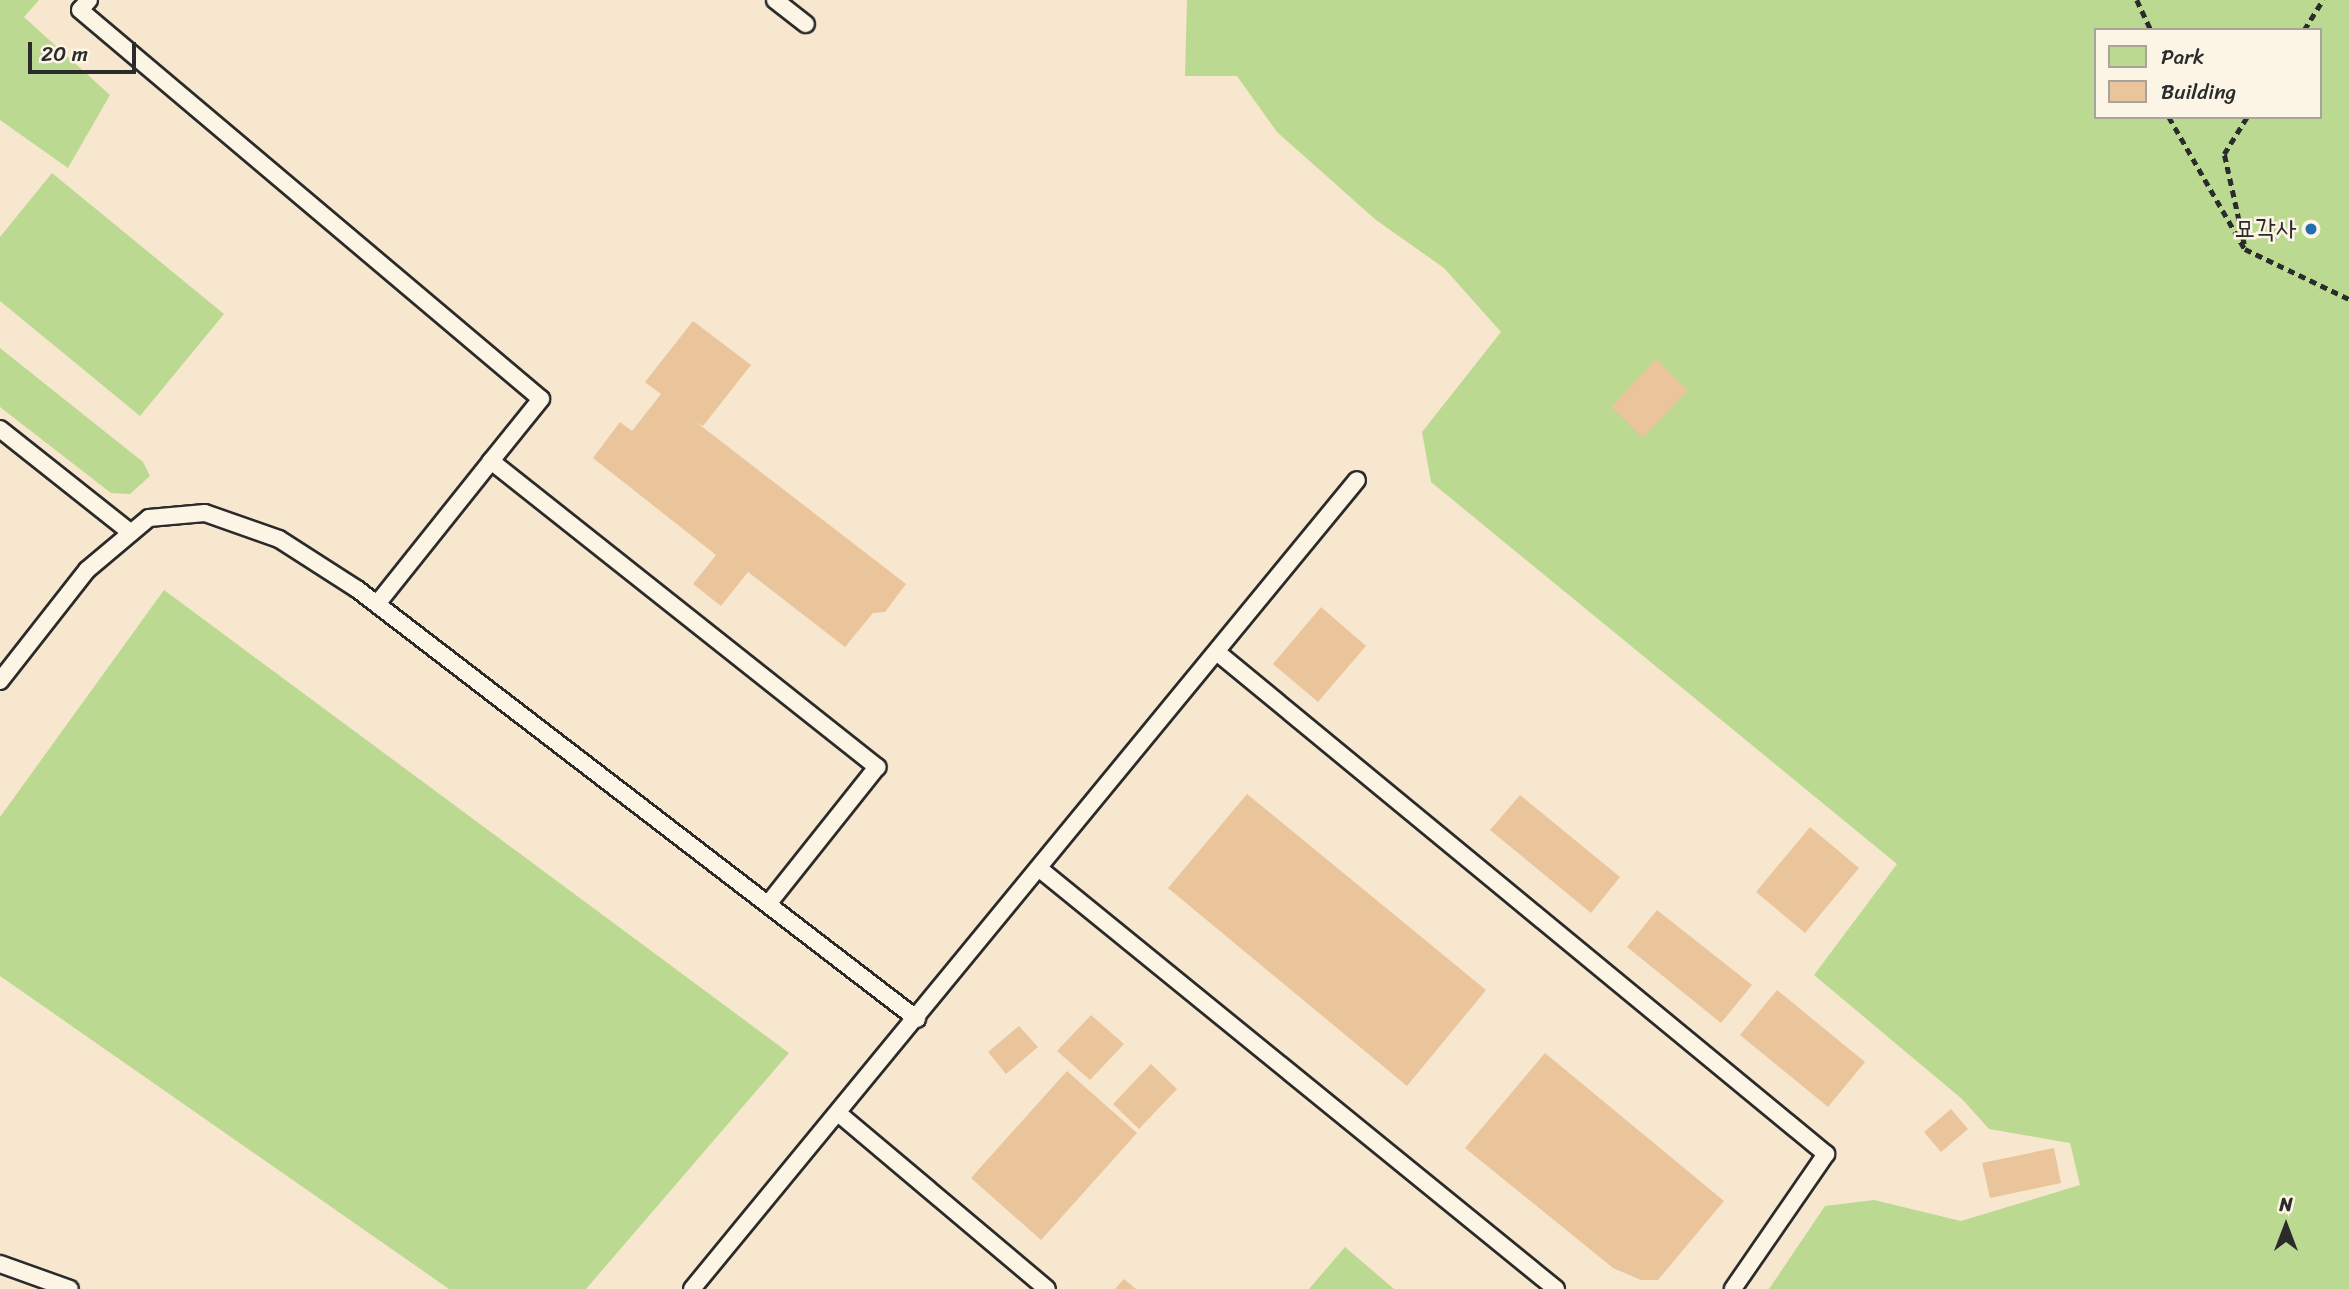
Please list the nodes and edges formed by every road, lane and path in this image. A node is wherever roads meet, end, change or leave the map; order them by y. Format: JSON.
{"nodes":[{"id":1,"x":89,"y":0,"type":"edge"},
{"id":2,"x":775,"y":0,"type":"edge"},
{"id":3,"x":2137,"y":0,"type":"edge"},
{"id":4,"x":2323,"y":0,"type":"edge"},
{"id":5,"x":806,"y":24,"type":"dead end"},
{"id":6,"x":2150,"y":28,"type":"edge"},
{"id":7,"x":2305,"y":28,"type":"edge"},
{"id":8,"x":2170,"y":119,"type":"edge"},
{"id":9,"x":2246,"y":119,"type":"edge"},
{"id":10,"x":2245,"y":249,"type":"junction"},
{"id":11,"x":2349,"y":299,"type":"edge"},
{"id":12,"x":0,"y":429,"type":"edge"},
{"id":13,"x":491,"y":461,"type":"junction"},
{"id":14,"x":1357,"y":480,"type":"dead end"},
{"id":15,"x":131,"y":533,"type":"junction"},
{"id":16,"x":377,"y":604,"type":"junction"},
{"id":17,"x":1218,"y":653,"type":"junction"},
{"id":18,"x":0,"y":681,"type":"edge"},
{"id":19,"x":1041,"y":870,"type":"junction"},
{"id":20,"x":768,"y":904,"type":"junction"},
{"id":21,"x":917,"y":1019,"type":"junction"},
{"id":22,"x":838,"y":1113,"type":"junction"},
{"id":23,"x":0,"y":1264,"type":"edge"},
{"id":24,"x":70,"y":1289,"type":"edge"},
{"id":25,"x":692,"y":1289,"type":"edge"},
{"id":26,"x":1047,"y":1289,"type":"edge"},
{"id":27,"x":1556,"y":1289,"type":"edge"},
{"id":28,"x":1733,"y":1289,"type":"edge"}],
"edges":[{"from":1,"to":13,"type":"lane"},
{"from":2,"to":5,"type":"lane"},
{"from":3,"to":6,"type":"path"},
{"from":4,"to":7,"type":"path"},
{"from":8,"to":10,"type":"path"},
{"from":9,"to":10,"type":"path"},
{"from":10,"to":11,"type":"path"},
{"from":12,"to":15,"type":"lane"},
{"from":13,"to":16,"type":"lane"},
{"from":13,"to":20,"type":"lane"},
{"from":14,"to":17,"type":"lane"},
{"from":15,"to":16,"type":"lane"},
{"from":15,"to":18,"type":"lane"},
{"from":16,"to":20,"type":"lane"},
{"from":17,"to":19,"type":"lane"},
{"from":17,"to":28,"type":"lane"},
{"from":19,"to":21,"type":"lane"},
{"from":19,"to":27,"type":"lane"},
{"from":20,"to":21,"type":"lane"},
{"from":21,"to":22,"type":"lane"},
{"from":22,"to":25,"type":"lane"},
{"from":22,"to":26,"type":"lane"},
{"from":23,"to":24,"type":"lane"}]}
